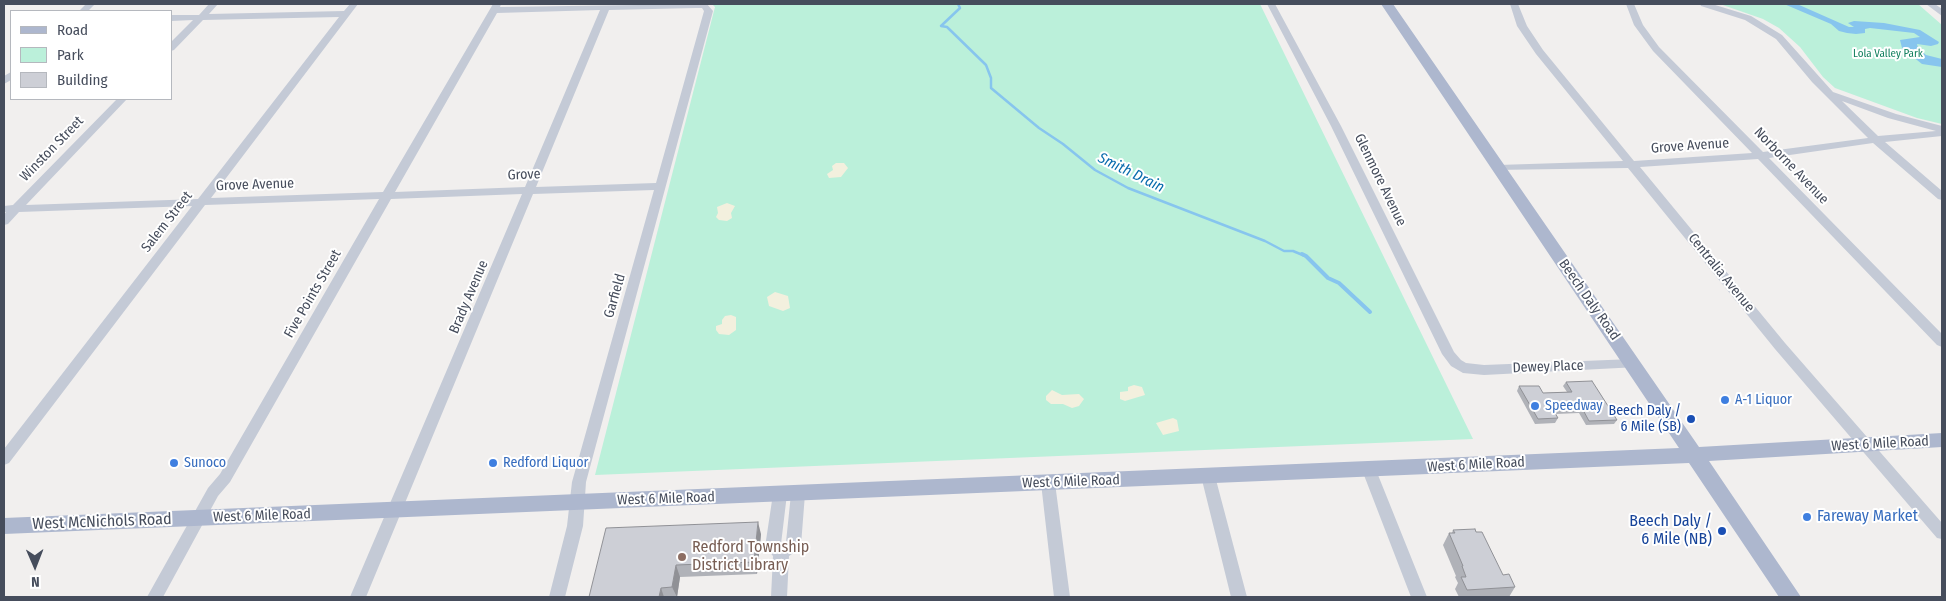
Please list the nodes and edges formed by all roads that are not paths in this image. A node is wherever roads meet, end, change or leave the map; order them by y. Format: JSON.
{"nodes":[{"id":1,"x":214,"y":4,"type":"edge"},
{"id":2,"x":354,"y":4,"type":"edge"},
{"id":3,"x":1271,"y":4,"type":"edge"},
{"id":4,"x":1387,"y":4,"type":"edge"},
{"id":5,"x":1514,"y":4,"type":"edge"},
{"id":6,"x":1630,"y":4,"type":"edge"},
{"id":7,"x":1704,"y":4,"type":"edge"},
{"id":8,"x":1930,"y":4,"type":"edge"},
{"id":9,"x":495,"y":7,"type":"edge"},
{"id":10,"x":606,"y":7,"type":"junction"},
{"id":11,"x":1942,"y":13,"type":"edge"},
{"id":12,"x":347,"y":14,"type":"junction"},
{"id":13,"x":172,"y":18,"type":"edge"},
{"id":14,"x":200,"y":18,"type":"junction"},
{"id":15,"x":172,"y":47,"type":"edge"},
{"id":16,"x":1819,"y":84,"type":"junction"},
{"id":17,"x":121,"y":100,"type":"edge"},
{"id":18,"x":1942,"y":129,"type":"edge"},
{"id":19,"x":1942,"y":133,"type":"edge"},
{"id":20,"x":1876,"y":140,"type":"junction"},
{"id":21,"x":1760,"y":156,"type":"junction"},
{"id":22,"x":1631,"y":164,"type":"junction"},
{"id":23,"x":1498,"y":168,"type":"junction"},
{"id":24,"x":662,"y":186,"type":"junction"},
{"id":25,"x":530,"y":190,"type":"junction"},
{"id":26,"x":387,"y":195,"type":"junction"},
{"id":27,"x":1942,"y":197,"type":"edge"},
{"id":28,"x":202,"y":201,"type":"junction"},
{"id":29,"x":16,"y":208,"type":"junction"},
{"id":30,"x":4,"y":209,"type":"edge"},
{"id":31,"x":4,"y":221,"type":"edge"},
{"id":32,"x":1942,"y":342,"type":"edge"},
{"id":33,"x":1633,"y":364,"type":"junction"},
{"id":34,"x":1464,"y":368,"type":"joint"},
{"id":35,"x":1942,"y":440,"type":"edge"},
{"id":36,"x":1867,"y":445,"type":"junction"},
{"id":37,"x":1695,"y":455,"type":"junction"},
{"id":38,"x":4,"y":459,"type":"edge"},
{"id":39,"x":1369,"y":470,"type":"junction"},
{"id":40,"x":1208,"y":476,"type":"junction"},
{"id":41,"x":1048,"y":483,"type":"junction"},
{"id":42,"x":789,"y":494,"type":"junction"},
{"id":43,"x":576,"y":502,"type":"junction"},
{"id":44,"x":395,"y":511,"type":"junction"},
{"id":45,"x":199,"y":518,"type":"junction"},
{"id":46,"x":4,"y":526,"type":"edge"},
{"id":47,"x":1942,"y":532,"type":"edge"},
{"id":48,"x":155,"y":597,"type":"edge"},
{"id":49,"x":358,"y":597,"type":"edge"},
{"id":50,"x":557,"y":597,"type":"edge"},
{"id":51,"x":779,"y":597,"type":"edge"},
{"id":52,"x":1062,"y":597,"type":"edge"},
{"id":53,"x":1239,"y":597,"type":"edge"},
{"id":54,"x":1419,"y":597,"type":"edge"},
{"id":55,"x":1791,"y":597,"type":"edge"}],
"edges":[{"from":1,"to":14,"type":"street"},
{"from":2,"to":12,"type":"street","name":"Salem Street"},
{"from":3,"to":34,"type":"street","name":"Glenmore Avenue"},
{"from":4,"to":23,"type":"main road","name":"Beech Daly Road"},
{"from":5,"to":22,"type":"street","name":"Centralia Avenue"},
{"from":6,"to":21,"type":"street","name":"Norborne Avenue"},
{"from":7,"to":16,"type":"street"},
{"from":8,"to":11,"type":"street"},
{"from":9,"to":10,"type":"street"},
{"from":9,"to":26,"type":"street","name":"Five Points Street"},
{"from":10,"to":24,"type":"street","name":"Garfield"},
{"from":10,"to":25,"type":"street","name":"Brady Avenue"},
{"from":12,"to":14,"type":"street"},
{"from":12,"to":28,"type":"street","name":"Salem Street"},
{"from":13,"to":14,"type":"street"},
{"from":14,"to":15,"type":"street"},
{"from":16,"to":18,"type":"street"},
{"from":16,"to":20,"type":"street"},
{"from":17,"to":29,"type":"street","name":"Winston Street"},
{"from":19,"to":20,"type":"street","name":"Grove Avenue"},
{"from":20,"to":21,"type":"street","name":"Grove Avenue"},
{"from":20,"to":27,"type":"street"},
{"from":21,"to":22,"type":"street","name":"Grove Avenue"},
{"from":21,"to":32,"type":"street","name":"Norborne Avenue"},
{"from":22,"to":23,"type":"street","name":"Grove Avenue"},
{"from":22,"to":36,"type":"street","name":"Centralia Avenue"},
{"from":23,"to":33,"type":"main road","name":"Beech Daly Road"},
{"from":24,"to":25,"type":"street","name":"Grove"},
{"from":24,"to":43,"type":"street","name":"Garfield"},
{"from":25,"to":26,"type":"street","name":"Grove"},
{"from":25,"to":44,"type":"street","name":"Brady Avenue"},
{"from":26,"to":28,"type":"street","name":"Grove Avenue"},
{"from":26,"to":45,"type":"street","name":"Five Points Street"},
{"from":28,"to":29,"type":"street","name":"Grove Avenue"},
{"from":28,"to":38,"type":"street","name":"Salem Street"},
{"from":29,"to":30,"type":"street","name":"Grove Avenue"},
{"from":29,"to":31,"type":"street","name":"Winston Street"},
{"from":33,"to":34,"type":"street","name":"Dewey Place"},
{"from":33,"to":37,"type":"main road","name":"Beech Daly Road"},
{"from":35,"to":36,"type":"main road","name":"West 6 Mile Road"},
{"from":36,"to":37,"type":"main road","name":"West 6 Mile Road"},
{"from":36,"to":47,"type":"street","name":"Centralia Avenue"},
{"from":37,"to":39,"type":"main road","name":"West 6 Mile Road"},
{"from":37,"to":55,"type":"main road","name":"Beech Daly Road"},
{"from":39,"to":40,"type":"main road","name":"West 6 Mile Road"},
{"from":39,"to":54,"type":"street"},
{"from":40,"to":41,"type":"main road","name":"West 6 Mile Road"},
{"from":40,"to":53,"type":"street"},
{"from":41,"to":42,"type":"main road","name":"West 6 Mile Road"},
{"from":41,"to":52,"type":"street"},
{"from":42,"to":43,"type":"main road","name":"West 6 Mile Road"},
{"from":42,"to":51,"type":"street"},
{"from":43,"to":44,"type":"main road","name":"West 6 Mile Road"},
{"from":43,"to":50,"type":"street","name":"Garfield"},
{"from":44,"to":45,"type":"main road","name":"West 6 Mile Road"},
{"from":44,"to":49,"type":"street","name":"Brady Avenue"},
{"from":45,"to":46,"type":"main road","name":"West McNichols Road"},
{"from":45,"to":48,"type":"street","name":"Five Points Street"}]}
